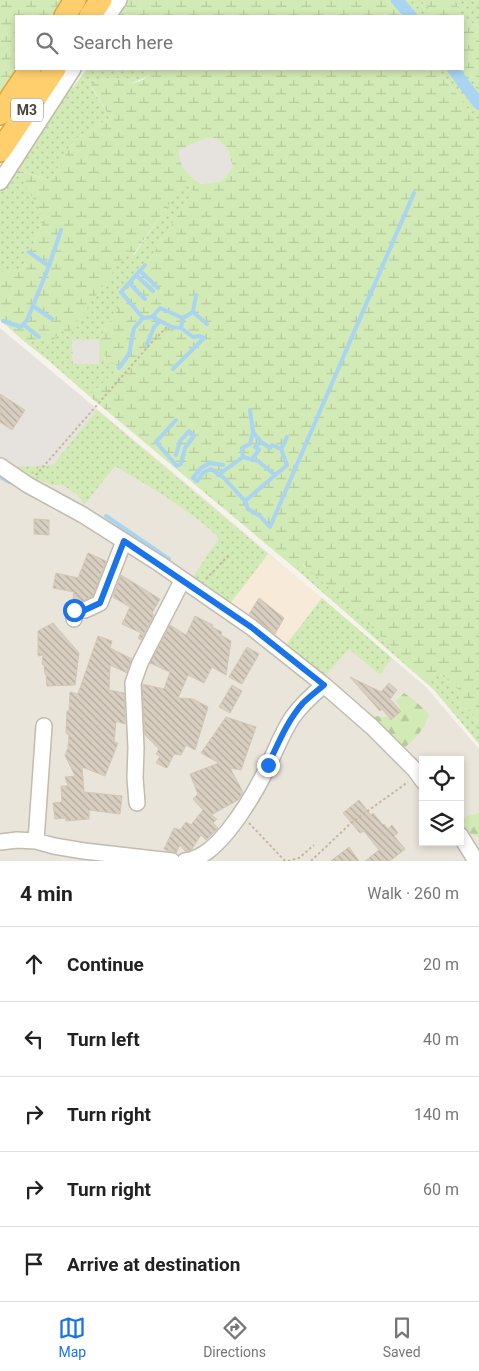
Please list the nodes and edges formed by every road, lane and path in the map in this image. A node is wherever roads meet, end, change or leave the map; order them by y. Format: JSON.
{"nodes":[{"id":1,"x":75,"y":0,"type":"edge"},
{"id":2,"x":101,"y":0,"type":"edge"},
{"id":3,"x":118,"y":0,"type":"edge"},
{"id":4,"x":66,"y":15,"type":"edge"},
{"id":5,"x":91,"y":15,"type":"edge"},
{"id":6,"x":109,"y":15,"type":"edge"},
{"id":7,"x":29,"y":70,"type":"edge"},
{"id":8,"x":54,"y":70,"type":"edge"},
{"id":9,"x":72,"y":70,"type":"edge"},
{"id":10,"x":0,"y":114,"type":"edge"},
{"id":11,"x":0,"y":151,"type":"edge"},
{"id":12,"x":0,"y":182,"type":"edge"},
{"id":13,"x":167,"y":327,"type":"dead end"},
{"id":14,"x":0,"y":466,"type":"edge"},
{"id":15,"x":28,"y":485,"type":"junction"},
{"id":16,"x":124,"y":541,"type":"junction"},
{"id":17,"x":230,"y":554,"type":"dead end"},
{"id":18,"x":182,"y":581,"type":"junction"},
{"id":19,"x":196,"y":590,"type":"junction"},
{"id":20,"x":74,"y":619,"type":"dead end"},
{"id":21,"x":324,"y":685,"type":"junction"},
{"id":22,"x":44,"y":726,"type":"dead end"},
{"id":23,"x":419,"y":777,"type":"edge"},
{"id":24,"x":419,"y":779,"type":"edge"},
{"id":25,"x":137,"y":803,"type":"dead end"},
{"id":26,"x":240,"y":815,"type":"junction"},
{"id":27,"x":36,"y":841,"type":"junction"},
{"id":28,"x":0,"y":842,"type":"edge"},
{"id":29,"x":464,"y":842,"type":"edge"},
{"id":30,"x":314,"y":845,"type":"dead end"},
{"id":31,"x":53,"y":854,"type":"edge"},
{"id":32,"x":172,"y":861,"type":"edge"},
{"id":33,"x":185,"y":861,"type":"edge"},
{"id":34,"x":286,"y":861,"type":"edge"},
{"id":35,"x":311,"y":861,"type":"edge"},
{"id":36,"x":476,"y":861,"type":"edge"}],
"edges":[{"from":1,"to":4,"type":"highway"},
{"from":2,"to":5,"type":"highway"},
{"from":3,"to":6,"type":"street"},
{"from":7,"to":10,"type":"highway","number":"M3"},
{"from":8,"to":11,"type":"highway","number":"M3"},
{"from":9,"to":12,"type":"street"},
{"from":13,"to":15,"type":"path"},
{"from":14,"to":15,"type":"street"},
{"from":15,"to":16,"type":"street"},
{"from":16,"to":18,"type":"street"},
{"from":16,"to":20,"type":"street"},
{"from":17,"to":19,"type":"path"},
{"from":18,"to":19,"type":"street"},
{"from":18,"to":25,"type":"street"},
{"from":19,"to":21,"type":"street"},
{"from":21,"to":23,"type":"street"},
{"from":21,"to":26,"type":"street"},
{"from":22,"to":27,"type":"street"},
{"from":24,"to":35,"type":"path"},
{"from":26,"to":33,"type":"street"},
{"from":26,"to":34,"type":"path"},
{"from":27,"to":28,"type":"street"},
{"from":27,"to":31,"type":"street"},
{"from":29,"to":36,"type":"street"},
{"from":30,"to":34,"type":"path"},
{"from":31,"to":32,"type":"street"}]}
